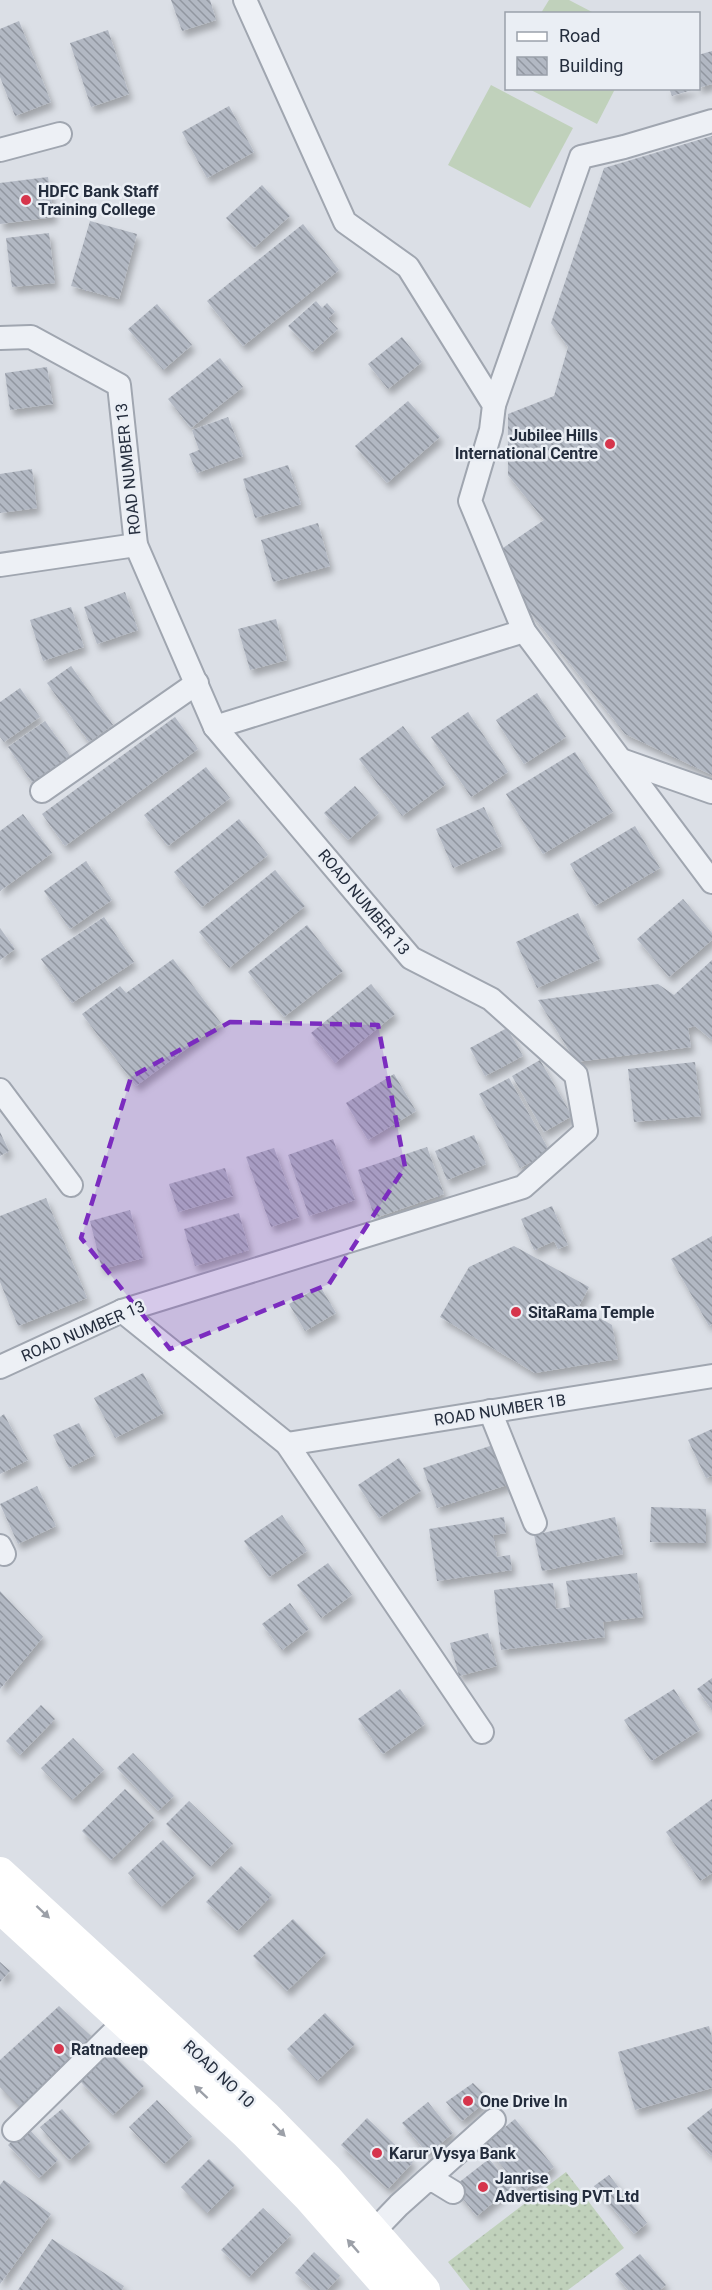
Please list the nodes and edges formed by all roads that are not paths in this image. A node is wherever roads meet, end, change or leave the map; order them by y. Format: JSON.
{"nodes":[{"id":1,"x":245,"y":0,"type":"edge"},
{"id":2,"x":712,"y":121,"type":"edge"},
{"id":3,"x":60,"y":134,"type":"dead end"},
{"id":4,"x":0,"y":150,"type":"edge"},
{"id":5,"x":0,"y":338,"type":"edge"},
{"id":6,"x":494,"y":405,"type":"junction"},
{"id":7,"x":136,"y":545,"type":"junction"},
{"id":8,"x":0,"y":565,"type":"edge"},
{"id":9,"x":524,"y":631,"type":"junction"},
{"id":10,"x":197,"y":683,"type":"junction"},
{"id":11,"x":215,"y":727,"type":"junction"},
{"id":12,"x":621,"y":760,"type":"junction"},
{"id":13,"x":42,"y":791,"type":"dead end"},
{"id":14,"x":712,"y":792,"type":"edge"},
{"id":15,"x":712,"y":882,"type":"edge"},
{"id":16,"x":0,"y":1090,"type":"edge"},
{"id":17,"x":71,"y":1185,"type":"dead end"},
{"id":18,"x":122,"y":1311,"type":"junction"},
{"id":19,"x":0,"y":1367,"type":"edge"},
{"id":20,"x":712,"y":1376,"type":"edge"},
{"id":21,"x":490,"y":1411,"type":"junction"},
{"id":22,"x":287,"y":1444,"type":"junction"},
{"id":23,"x":535,"y":1523,"type":"dead end"},
{"id":24,"x":482,"y":1732,"type":"dead end"},
{"id":25,"x":0,"y":1873,"type":"edge"},
{"id":26,"x":0,"y":1907,"type":"edge"},
{"id":27,"x":124,"y":2022,"type":"junction"},
{"id":28,"x":494,"y":2120,"type":"dead end"},
{"id":29,"x":14,"y":2130,"type":"dead end"},
{"id":30,"x":426,"y":2181,"type":"junction"},
{"id":31,"x":453,"y":2192,"type":"dead end"},
{"id":32,"x":374,"y":2231,"type":"junction"},
{"id":33,"x":391,"y":2290,"type":"edge"},
{"id":34,"x":424,"y":2290,"type":"edge"}],
"edges":[{"from":1,"to":6,"type":"street"},
{"from":2,"to":6,"type":"street"},
{"from":3,"to":4,"type":"street"},
{"from":5,"to":7,"type":"street","name":"ROAD NUMBER 13"},
{"from":6,"to":9,"type":"street"},
{"from":7,"to":8,"type":"street"},
{"from":7,"to":10,"type":"street","name":"ROAD NUMBER 13"},
{"from":9,"to":11,"type":"street"},
{"from":9,"to":12,"type":"street"},
{"from":10,"to":11,"type":"street","name":"ROAD NUMBER 13"},
{"from":10,"to":13,"type":"street"},
{"from":11,"to":18,"type":"street","name":"ROAD NUMBER 13"},
{"from":12,"to":14,"type":"street"},
{"from":12,"to":15,"type":"street"},
{"from":16,"to":17,"type":"street"},
{"from":18,"to":19,"type":"street","name":"ROAD NUMBER 13"},
{"from":18,"to":22,"type":"street"},
{"from":20,"to":21,"type":"street","name":"ROAD NUMBER 1B"},
{"from":21,"to":22,"type":"street","name":"ROAD NUMBER 1B"},
{"from":21,"to":23,"type":"street"},
{"from":22,"to":24,"type":"street"},
{"from":25,"to":32,"type":"main road","name":"ROAD NO 10","one_way":true},
{"from":26,"to":27,"type":"main road","name":"ROAD NO 10"},
{"from":27,"to":29,"type":"street"},
{"from":33,"to":27,"type":"main road","name":"ROAD NO 10","one_way":true},
{"from":28,"to":30,"type":"street"},
{"from":30,"to":31,"type":"street"},
{"from":30,"to":32,"type":"street"},
{"from":32,"to":34,"type":"main road","name":"ROAD NO 10"}]}
